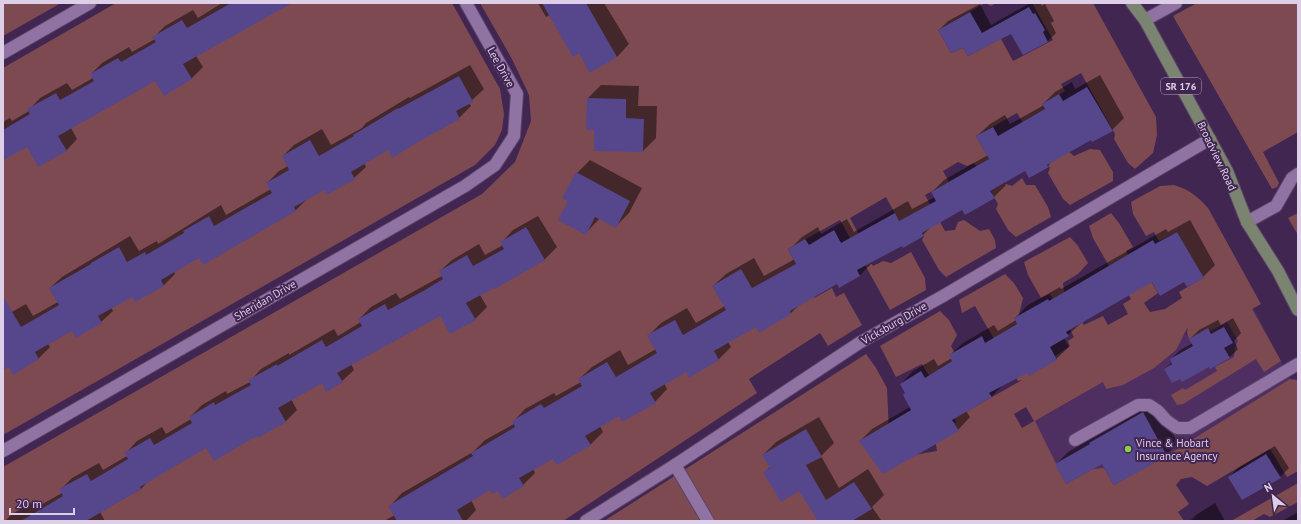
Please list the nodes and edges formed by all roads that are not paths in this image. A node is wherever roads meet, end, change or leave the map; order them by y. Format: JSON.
{"nodes":[{"id":1,"x":90,"y":3,"type":"edge"},
{"id":2,"x":466,"y":3,"type":"edge"},
{"id":3,"x":1132,"y":3,"type":"edge"},
{"id":4,"x":1176,"y":3,"type":"edge"},
{"id":5,"x":1145,"y":20,"type":"junction"},
{"id":6,"x":3,"y":53,"type":"edge"},
{"id":7,"x":514,"y":136,"type":"joint"},
{"id":8,"x":1210,"y":139,"type":"junction"},
{"id":9,"x":1298,"y":174,"type":"edge"},
{"id":10,"x":1247,"y":222,"type":"junction"},
{"id":11,"x":1297,"y":308,"type":"edge"},
{"id":12,"x":1298,"y":364,"type":"edge"},
{"id":13,"x":1075,"y":440,"type":"dead end"},
{"id":14,"x":3,"y":451,"type":"edge"},
{"id":15,"x":675,"y":465,"type":"junction"},
{"id":16,"x":586,"y":521,"type":"edge"},
{"id":17,"x":708,"y":521,"type":"edge"}],
"edges":[{"from":1,"to":6,"type":"street"},
{"from":2,"to":7,"type":"street","name":"Lee Drive"},
{"from":3,"to":5,"type":"main road","name":"Broadview Road","number":"SR 176"},
{"from":4,"to":5,"type":"street"},
{"from":5,"to":8,"type":"main road","name":"Broadview Road","number":"SR 176"},
{"from":7,"to":14,"type":"street","name":"Sheridan Drive"},
{"from":8,"to":10,"type":"main road","name":"Broadview Road","number":"SR 176"},
{"from":8,"to":15,"type":"street","name":"Vicksburg Drive"},
{"from":9,"to":10,"type":"street"},
{"from":10,"to":11,"type":"main road","name":"Broadview Road","number":"SR 176"},
{"from":12,"to":13,"type":"street"},
{"from":15,"to":16,"type":"street","name":"Vicksburg Drive"},
{"from":15,"to":17,"type":"street"}]}
